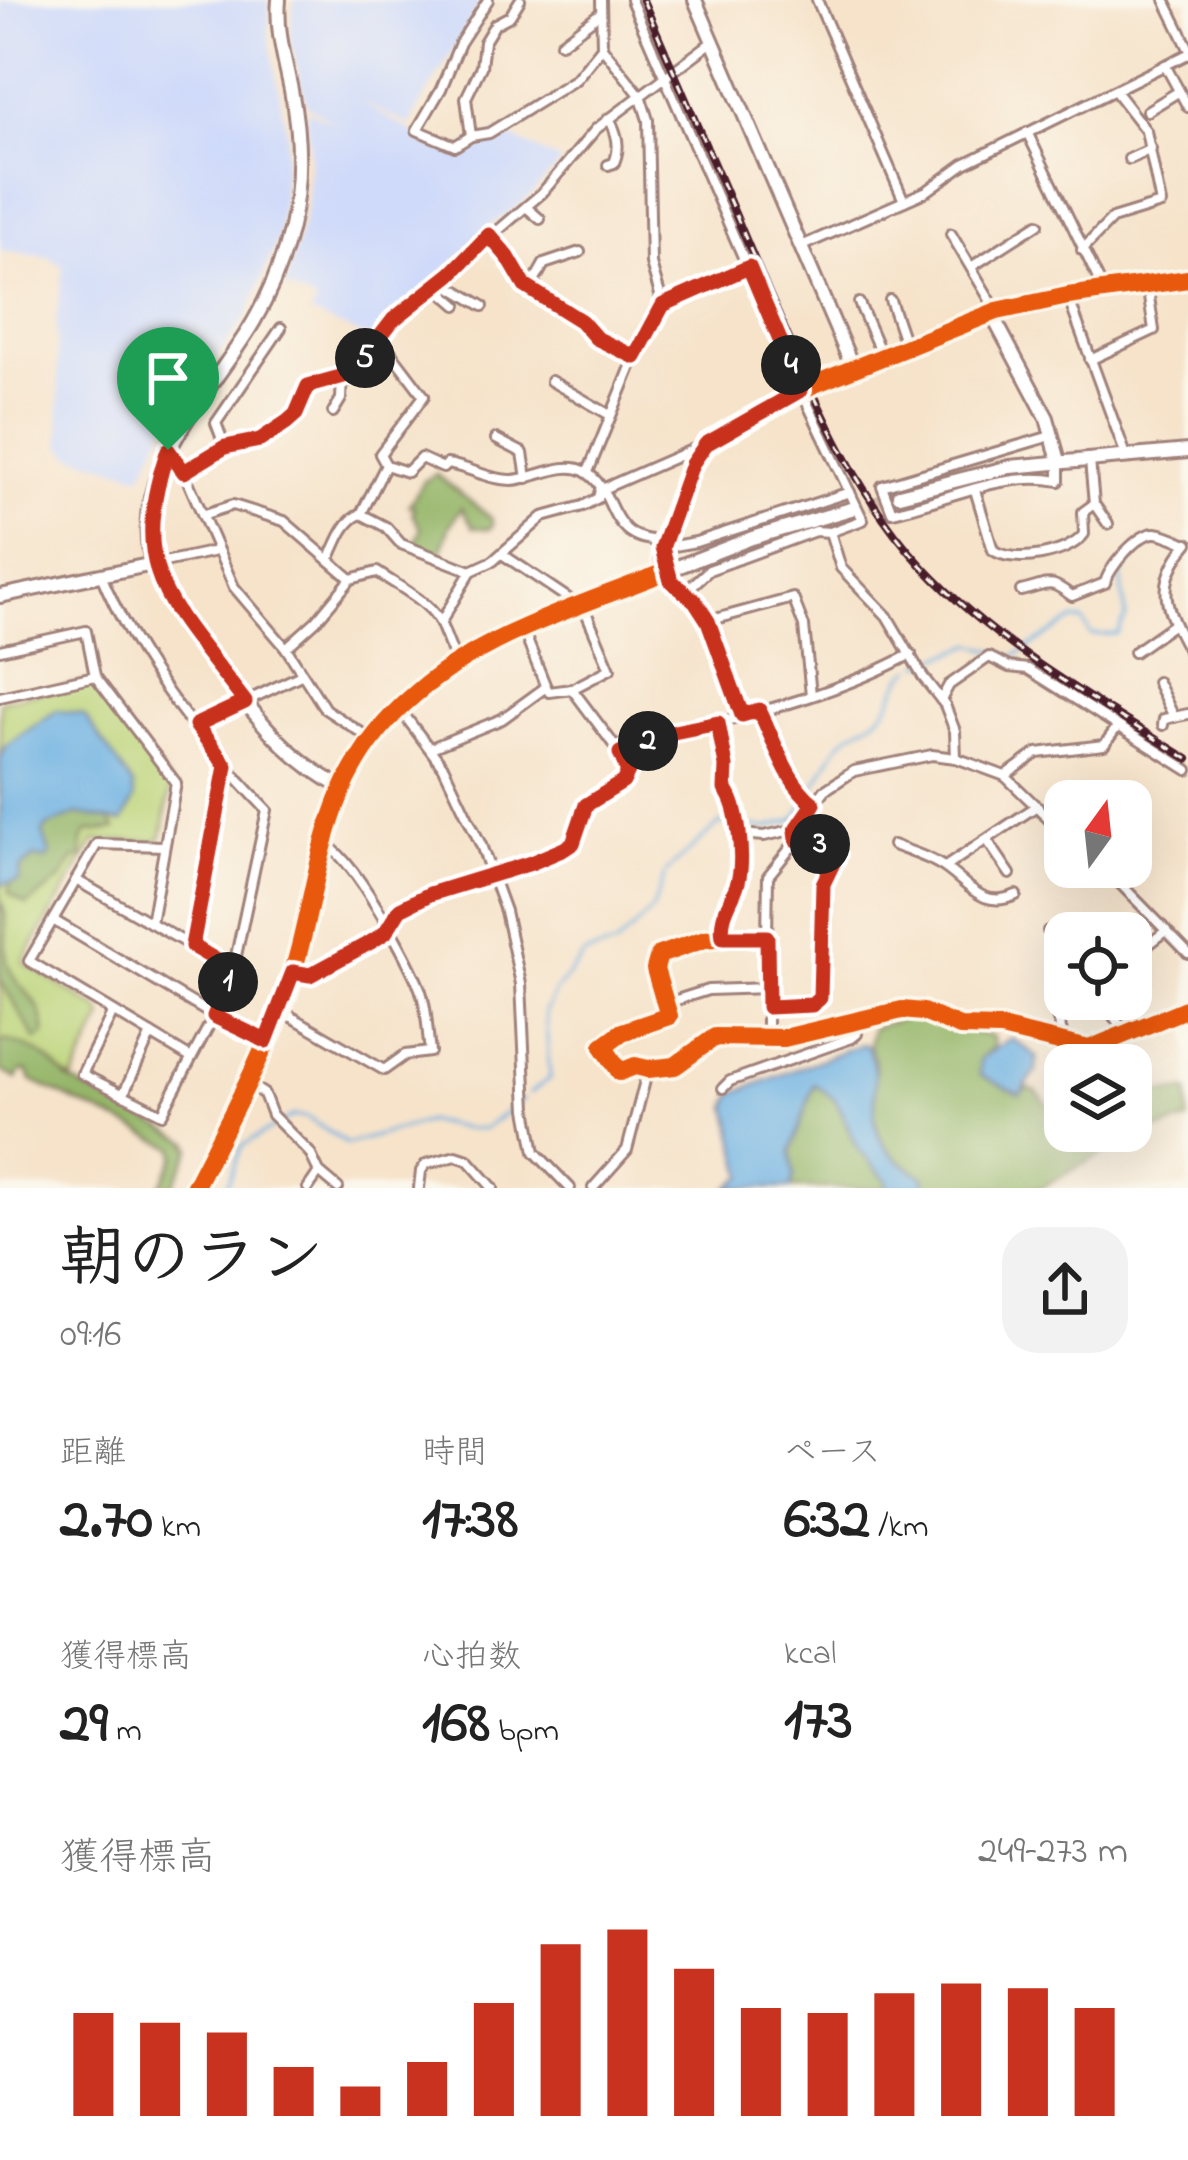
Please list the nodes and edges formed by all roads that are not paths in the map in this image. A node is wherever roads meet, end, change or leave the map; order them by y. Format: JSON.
{"nodes":[{"id":1,"x":279,"y":0,"type":"edge"},
{"id":2,"x":488,"y":0,"type":"edge"},
{"id":3,"x":520,"y":0,"type":"edge"},
{"id":4,"x":601,"y":0,"type":"edge"},
{"id":5,"x":631,"y":0,"type":"edge"},
{"id":6,"x":695,"y":0,"type":"edge"},
{"id":7,"x":818,"y":0,"type":"edge"},
{"id":8,"x":1165,"y":0,"type":"edge"},
{"id":9,"x":600,"y":13,"type":"junction"},
{"id":10,"x":713,"y":41,"type":"junction"},
{"id":11,"x":561,"y":43,"type":"dead end"},
{"id":12,"x":602,"y":47,"type":"junction"},
{"id":13,"x":1188,"y":51,"type":"edge"},
{"id":14,"x":1165,"y":65,"type":"junction"},
{"id":15,"x":667,"y":74,"type":"junction"},
{"id":16,"x":1114,"y":91,"type":"junction"},
{"id":17,"x":1178,"y":92,"type":"junction"},
{"id":18,"x":640,"y":94,"type":"junction"},
{"id":19,"x":1188,"y":107,"type":"edge"},
{"id":20,"x":1147,"y":111,"type":"dead end"},
{"id":21,"x":609,"y":118,"type":"junction"},
{"id":22,"x":1027,"y":132,"type":"junction"},
{"id":23,"x":471,"y":136,"type":"junction"},
{"id":24,"x":1151,"y":149,"type":"junction"},
{"id":25,"x":1129,"y":159,"type":"dead end"},
{"id":26,"x":608,"y":165,"type":"dead end"},
{"id":27,"x":904,"y":201,"type":"junction"},
{"id":28,"x":526,"y":207,"type":"junction"},
{"id":29,"x":540,"y":219,"type":"dead end"},
{"id":30,"x":1038,"y":224,"type":"dead end"},
{"id":31,"x":951,"y":234,"type":"dead end"},
{"id":32,"x":489,"y":235,"type":"junction"},
{"id":33,"x":804,"y":245,"type":"junction"},
{"id":34,"x":1082,"y":250,"type":"junction"},
{"id":35,"x":580,"y":252,"type":"dead end"},
{"id":36,"x":749,"y":267,"type":"junction"},
{"id":37,"x":971,"y":267,"type":"junction"},
{"id":38,"x":1188,"y":279,"type":"edge"},
{"id":39,"x":438,"y":284,"type":"junction"},
{"id":40,"x":1148,"y":284,"type":"junction"},
{"id":41,"x":530,"y":289,"type":"junction"},
{"id":42,"x":1103,"y":291,"type":"junction"},
{"id":43,"x":1068,"y":296,"type":"junction"},
{"id":44,"x":890,"y":300,"type":"dead end"},
{"id":45,"x":860,"y":303,"type":"dead end"},
{"id":46,"x":457,"y":305,"type":"dead end"},
{"id":47,"x":663,"y":305,"type":"junction"},
{"id":48,"x":483,"y":306,"type":"dead end"},
{"id":49,"x":994,"y":312,"type":"junction"},
{"id":50,"x":281,"y":328,"type":"dead end"},
{"id":51,"x":380,"y":338,"type":"junction"},
{"id":52,"x":906,"y":347,"type":"junction"},
{"id":53,"x":635,"y":357,"type":"junction"},
{"id":54,"x":882,"y":357,"type":"junction"},
{"id":55,"x":1090,"y":360,"type":"junction"},
{"id":56,"x":854,"y":368,"type":"junction"},
{"id":57,"x":342,"y":378,"type":"junction"},
{"id":58,"x":551,"y":381,"type":"dead end"},
{"id":59,"x":801,"y":390,"type":"junction"},
{"id":60,"x":333,"y":412,"type":"dead end"},
{"id":61,"x":610,"y":415,"type":"junction"},
{"id":62,"x":1054,"y":435,"type":"junction"},
{"id":63,"x":496,"y":439,"type":"dead end"},
{"id":64,"x":706,"y":444,"type":"junction"},
{"id":65,"x":225,"y":447,"type":"junction"},
{"id":66,"x":168,"y":450,"type":"junction"},
{"id":67,"x":1188,"y":451,"type":"edge"},
{"id":68,"x":1127,"y":459,"type":"junction"},
{"id":69,"x":1059,"y":461,"type":"junction"},
{"id":70,"x":1090,"y":461,"type":"junction"},
{"id":71,"x":386,"y":465,"type":"junction"},
{"id":72,"x":184,"y":472,"type":"junction"},
{"id":73,"x":588,"y":472,"type":"junction"},
{"id":74,"x":526,"y":478,"type":"junction"},
{"id":75,"x":600,"y":490,"type":"junction"},
{"id":76,"x":975,"y":490,"type":"junction"},
{"id":77,"x":850,"y":492,"type":"junction"},
{"id":78,"x":899,"y":495,"type":"tunnel mouth"},
{"id":79,"x":1094,"y":504,"type":"junction"},
{"id":80,"x":850,"y":509,"type":"tunnel mouth"},
{"id":81,"x":205,"y":514,"type":"junction"},
{"id":82,"x":362,"y":514,"type":"junction"},
{"id":83,"x":1108,"y":524,"type":"dead end"},
{"id":84,"x":830,"y":532,"type":"junction"},
{"id":85,"x":1188,"y":543,"type":"edge"},
{"id":86,"x":663,"y":545,"type":"junction"},
{"id":87,"x":217,"y":551,"type":"junction"},
{"id":88,"x":502,"y":554,"type":"junction"},
{"id":89,"x":329,"y":560,"type":"junction"},
{"id":90,"x":153,"y":564,"type":"junction"},
{"id":91,"x":471,"y":571,"type":"junction"},
{"id":92,"x":667,"y":571,"type":"junction"},
{"id":93,"x":101,"y":574,"type":"junction"},
{"id":94,"x":351,"y":579,"type":"junction"},
{"id":95,"x":1021,"y":591,"type":"dead end"},
{"id":96,"x":684,"y":593,"type":"junction"},
{"id":97,"x":0,"y":596,"type":"edge"},
{"id":98,"x":580,"y":606,"type":"junction"},
{"id":99,"x":708,"y":621,"type":"junction"},
{"id":100,"x":441,"y":622,"type":"junction"},
{"id":101,"x":1174,"y":624,"type":"junction"},
{"id":102,"x":523,"y":630,"type":"junction"},
{"id":103,"x":286,"y":648,"type":"junction"},
{"id":104,"x":0,"y":650,"type":"edge"},
{"id":105,"x":1188,"y":650,"type":"edge"},
{"id":106,"x":1134,"y":652,"type":"dead end"},
{"id":107,"x":910,"y":654,"type":"junction"},
{"id":108,"x":458,"y":662,"type":"junction"},
{"id":109,"x":302,"y":675,"type":"junction"},
{"id":110,"x":94,"y":676,"type":"junction"},
{"id":111,"x":1156,"y":682,"type":"dead end"},
{"id":112,"x":547,"y":687,"type":"junction"},
{"id":113,"x":572,"y":688,"type":"junction"},
{"id":114,"x":811,"y":695,"type":"junction"},
{"id":115,"x":0,"y":697,"type":"edge"},
{"id":116,"x":941,"y":700,"type":"junction"},
{"id":117,"x":245,"y":702,"type":"junction"},
{"id":118,"x":399,"y":708,"type":"junction"},
{"id":119,"x":759,"y":710,"type":"junction"},
{"id":120,"x":1188,"y":714,"type":"edge"},
{"id":121,"x":742,"y":715,"type":"junction"},
{"id":122,"x":1174,"y":717,"type":"junction"},
{"id":123,"x":718,"y":723,"type":"junction"},
{"id":124,"x":196,"y":725,"type":"junction"},
{"id":125,"x":1163,"y":725,"type":"dead end"},
{"id":126,"x":1118,"y":726,"type":"junction"},
{"id":127,"x":371,"y":739,"type":"junction"},
{"id":128,"x":431,"y":748,"type":"junction"},
{"id":129,"x":620,"y":753,"type":"junction"},
{"id":130,"x":956,"y":758,"type":"junction"},
{"id":131,"x":226,"y":766,"type":"junction"},
{"id":132,"x":1188,"y":770,"type":"edge"},
{"id":133,"x":1005,"y":776,"type":"junction"},
{"id":134,"x":342,"y":787,"type":"junction"},
{"id":135,"x":814,"y":804,"type":"junction"},
{"id":136,"x":1037,"y":806,"type":"junction"},
{"id":137,"x":1044,"y":813,"type":"edge"},
{"id":138,"x":738,"y":832,"type":"junction"},
{"id":139,"x":797,"y":835,"type":"junction"},
{"id":140,"x":987,"y":840,"type":"junction"},
{"id":141,"x":322,"y":842,"type":"junction"},
{"id":142,"x":893,"y":845,"type":"dead end"},
{"id":143,"x":164,"y":846,"type":"junction"},
{"id":144,"x":945,"y":867,"type":"junction"},
{"id":145,"x":490,"y":874,"type":"junction"},
{"id":146,"x":1010,"y":874,"type":"dead end"},
{"id":147,"x":76,"y":880,"type":"junction"},
{"id":148,"x":1124,"y":888,"type":"edge"},
{"id":149,"x":1016,"y":895,"type":"dead end"},
{"id":150,"x":53,"y":920,"type":"junction"},
{"id":151,"x":151,"y":923,"type":"junction"},
{"id":152,"x":389,"y":927,"type":"junction"},
{"id":153,"x":1166,"y":931,"type":"junction"},
{"id":154,"x":723,"y":937,"type":"junction"},
{"id":155,"x":767,"y":937,"type":"junction"},
{"id":156,"x":1152,"y":942,"type":"edge"},
{"id":157,"x":192,"y":946,"type":"junction"},
{"id":158,"x":1188,"y":953,"type":"edge"},
{"id":159,"x":233,"y":970,"type":"junction"},
{"id":160,"x":293,"y":972,"type":"junction"},
{"id":161,"x":768,"y":988,"type":"junction"},
{"id":162,"x":667,"y":1004,"type":"junction"},
{"id":163,"x":768,"y":1007,"type":"junction"},
{"id":164,"x":1188,"y":1008,"type":"edge"},
{"id":165,"x":280,"y":1010,"type":"junction"},
{"id":166,"x":113,"y":1012,"type":"junction"},
{"id":167,"x":214,"y":1016,"type":"junction"},
{"id":168,"x":1058,"y":1020,"type":"edge"},
{"id":169,"x":1116,"y":1020,"type":"edge"},
{"id":170,"x":858,"y":1022,"type":"junction"},
{"id":171,"x":151,"y":1034,"type":"junction"},
{"id":172,"x":767,"y":1036,"type":"junction"},
{"id":173,"x":1126,"y":1036,"type":"junction"},
{"id":174,"x":266,"y":1041,"type":"junction"},
{"id":175,"x":1065,"y":1042,"type":"junction"},
{"id":176,"x":190,"y":1058,"type":"junction"},
{"id":177,"x":648,"y":1069,"type":"junction"},
{"id":178,"x":246,"y":1083,"type":"junction"},
{"id":179,"x":723,"y":1088,"type":"dead end"},
{"id":180,"x":123,"y":1095,"type":"junction"},
{"id":181,"x":319,"y":1172,"type":"junction"},
{"id":182,"x":560,"y":1177,"type":"junction"},
{"id":183,"x":422,"y":1187,"type":"edge"},
{"id":184,"x":194,"y":1188,"type":"edge"},
{"id":185,"x":308,"y":1188,"type":"edge"},
{"id":186,"x":338,"y":1188,"type":"edge"},
{"id":187,"x":493,"y":1188,"type":"edge"},
{"id":188,"x":553,"y":1188,"type":"edge"},
{"id":189,"x":570,"y":1188,"type":"edge"},
{"id":190,"x":593,"y":1188,"type":"edge"}],
"edges":[{"from":1,"to":66,"type":"street"},
{"from":2,"to":23,"type":"street"},
{"from":3,"to":23,"type":"street"},
{"from":4,"to":9,"type":"street"},
{"from":5,"to":15,"type":"street"},
{"from":6,"to":10,"type":"street"},
{"from":7,"to":27,"type":"street"},
{"from":8,"to":13,"type":"street"},
{"from":9,"to":11,"type":"street"},
{"from":9,"to":12,"type":"street"},
{"from":10,"to":15,"type":"street"},
{"from":10,"to":33,"type":"street"},
{"from":12,"to":18,"type":"street"},
{"from":12,"to":23,"type":"street"},
{"from":13,"to":14,"type":"street"},
{"from":14,"to":16,"type":"street"},
{"from":14,"to":17,"type":"street"},
{"from":15,"to":18,"type":"street"},
{"from":15,"to":36,"type":"street"},
{"from":16,"to":22,"type":"street"},
{"from":16,"to":24,"type":"street"},
{"from":17,"to":19,"type":"street"},
{"from":17,"to":20,"type":"street"},
{"from":18,"to":21,"type":"street"},
{"from":18,"to":47,"type":"street"},
{"from":21,"to":26,"type":"street"},
{"from":21,"to":28,"type":"street"},
{"from":22,"to":27,"type":"street"},
{"from":22,"to":34,"type":"street"},
{"from":24,"to":25,"type":"street"},
{"from":24,"to":34,"type":"street"},
{"from":27,"to":33,"type":"street"},
{"from":28,"to":29,"type":"street"},
{"from":28,"to":32,"type":"street"},
{"from":30,"to":37,"type":"street"},
{"from":31,"to":37,"type":"street"},
{"from":32,"to":39,"type":"street"},
{"from":32,"to":41,"type":"street"},
{"from":33,"to":56,"type":"street"},
{"from":34,"to":42,"type":"street"},
{"from":35,"to":41,"type":"street"},
{"from":36,"to":47,"type":"street"},
{"from":36,"to":59,"type":"street"},
{"from":37,"to":49,"type":"street"},
{"from":38,"to":40,"type":"street"},
{"from":39,"to":46,"type":"street"},
{"from":39,"to":48,"type":"street"},
{"from":39,"to":51,"type":"street"},
{"from":40,"to":42,"type":"street"},
{"from":40,"to":55,"type":"street"},
{"from":41,"to":53,"type":"street"},
{"from":42,"to":43,"type":"street"},
{"from":43,"to":49,"type":"street"},
{"from":43,"to":55,"type":"street"},
{"from":44,"to":52,"type":"street"},
{"from":45,"to":54,"type":"street"},
{"from":47,"to":53,"type":"street"},
{"from":49,"to":52,"type":"street"},
{"from":49,"to":62,"type":"street"},
{"from":50,"to":65,"type":"street"},
{"from":51,"to":57,"type":"street"},
{"from":51,"to":71,"type":"street"},
{"from":52,"to":54,"type":"street"},
{"from":53,"to":61,"type":"street"},
{"from":54,"to":56,"type":"street"},
{"from":55,"to":68,"type":"street"},
{"from":56,"to":59,"type":"street"},
{"from":57,"to":60,"type":"street"},
{"from":57,"to":65,"type":"street"},
{"from":58,"to":61,"type":"street"},
{"from":59,"to":64,"type":"street"},
{"from":59,"to":77,"type":"street"},
{"from":61,"to":73,"type":"street"},
{"from":62,"to":69,"type":"street"},
{"from":62,"to":76,"type":"street"},
{"from":63,"to":74,"type":"street"},
{"from":64,"to":75,"type":"street"},
{"from":64,"to":86,"type":"street"},
{"from":65,"to":72,"type":"street"},
{"from":66,"to":72,"type":"street"},
{"from":66,"to":90,"type":"street"},
{"from":67,"to":68,"type":"street"},
{"from":68,"to":70,"type":"street"},
{"from":69,"to":70,"type":"street"},
{"from":69,"to":76,"type":"street"},
{"from":69,"to":78,"type":"street"},
{"from":70,"to":79,"type":"street"},
{"from":71,"to":74,"type":"street"},
{"from":71,"to":82,"type":"street"},
{"from":72,"to":81,"type":"street"},
{"from":73,"to":74,"type":"street"},
{"from":73,"to":75,"type":"street"},
{"from":75,"to":86,"type":"street"},
{"from":75,"to":88,"type":"street"},
{"from":76,"to":79,"type":"street"},
{"from":77,"to":84,"type":"street"},
{"from":77,"to":86,"type":"street"},
{"from":79,"to":83,"type":"street"},
{"from":80,"to":92,"type":"street"},
{"from":81,"to":87,"type":"street"},
{"from":81,"to":89,"type":"street"},
{"from":82,"to":89,"type":"street"},
{"from":82,"to":91,"type":"street"},
{"from":84,"to":96,"type":"street"},
{"from":84,"to":107,"type":"street"},
{"from":85,"to":95,"type":"street"},
{"from":85,"to":101,"type":"street"},
{"from":86,"to":92,"type":"street"},
{"from":87,"to":90,"type":"street"},
{"from":87,"to":103,"type":"street"},
{"from":88,"to":91,"type":"street"},
{"from":88,"to":98,"type":"street"},
{"from":89,"to":94,"type":"street"},
{"from":90,"to":93,"type":"street"},
{"from":90,"to":117,"type":"street"},
{"from":91,"to":100,"type":"street"},
{"from":92,"to":96,"type":"street"},
{"from":92,"to":98,"type":"street"},
{"from":93,"to":97,"type":"street"},
{"from":93,"to":124,"type":"street"},
{"from":94,"to":100,"type":"street"},
{"from":94,"to":103,"type":"street"},
{"from":96,"to":99,"type":"street"},
{"from":98,"to":102,"type":"street"},
{"from":98,"to":113,"type":"street"},
{"from":99,"to":114,"type":"street"},
{"from":99,"to":121,"type":"street"},
{"from":100,"to":108,"type":"street"},
{"from":101,"to":105,"type":"street"},
{"from":101,"to":106,"type":"street"},
{"from":102,"to":108,"type":"street"},
{"from":102,"to":112,"type":"street"},
{"from":103,"to":109,"type":"street"},
{"from":104,"to":110,"type":"street"},
{"from":107,"to":114,"type":"street"},
{"from":107,"to":116,"type":"street"},
{"from":108,"to":118,"type":"street"},
{"from":109,"to":117,"type":"street"},
{"from":109,"to":127,"type":"street"},
{"from":110,"to":115,"type":"street"},
{"from":110,"to":143,"type":"street"},
{"from":111,"to":122,"type":"street"},
{"from":112,"to":113,"type":"street"},
{"from":112,"to":128,"type":"street"},
{"from":113,"to":129,"type":"street"},
{"from":114,"to":119,"type":"street"},
{"from":116,"to":126,"type":"street"},
{"from":116,"to":130,"type":"street"},
{"from":117,"to":124,"type":"street"},
{"from":117,"to":134,"type":"street"},
{"from":118,"to":127,"type":"street"},
{"from":118,"to":128,"type":"street"},
{"from":119,"to":121,"type":"street"},
{"from":119,"to":135,"type":"street"},
{"from":120,"to":122,"type":"street"},
{"from":121,"to":123,"type":"street"},
{"from":122,"to":125,"type":"street"},
{"from":123,"to":129,"type":"street"},
{"from":123,"to":138,"type":"street"},
{"from":124,"to":131,"type":"street"},
{"from":126,"to":132,"type":"street"},
{"from":126,"to":133,"type":"street"},
{"from":127,"to":134,"type":"street"},
{"from":128,"to":145,"type":"street"},
{"from":129,"to":145,"type":"street"},
{"from":130,"to":133,"type":"street"},
{"from":130,"to":135,"type":"street"},
{"from":131,"to":157,"type":"street"},
{"from":131,"to":159,"type":"street"},
{"from":133,"to":136,"type":"street"},
{"from":134,"to":141,"type":"street"},
{"from":135,"to":139,"type":"street"},
{"from":136,"to":137,"type":"street"},
{"from":136,"to":140,"type":"street"},
{"from":138,"to":139,"type":"street"},
{"from":138,"to":154,"type":"street"},
{"from":139,"to":155,"type":"street"},
{"from":139,"to":163,"type":"street"},
{"from":140,"to":144,"type":"street"},
{"from":140,"to":146,"type":"street"},
{"from":141,"to":152,"type":"street"},
{"from":141,"to":160,"type":"street"},
{"from":142,"to":144,"type":"street"},
{"from":143,"to":147,"type":"street"},
{"from":143,"to":151,"type":"street"},
{"from":144,"to":149,"type":"street"},
{"from":145,"to":152,"type":"street"},
{"from":145,"to":182,"type":"street"},
{"from":147,"to":150,"type":"street"},
{"from":147,"to":151,"type":"street"},
{"from":148,"to":153,"type":"street"},
{"from":150,"to":166,"type":"street"},
{"from":150,"to":167,"type":"street"},
{"from":151,"to":157,"type":"street"},
{"from":152,"to":160,"type":"street"},
{"from":152,"to":165,"type":"street"},
{"from":153,"to":156,"type":"street"},
{"from":153,"to":158,"type":"street"},
{"from":154,"to":155,"type":"street"},
{"from":154,"to":162,"type":"street"},
{"from":155,"to":161,"type":"street"},
{"from":157,"to":159,"type":"street"},
{"from":159,"to":167,"type":"street"},
{"from":160,"to":165,"type":"street"},
{"from":161,"to":162,"type":"street"},
{"from":161,"to":163,"type":"street"},
{"from":162,"to":177,"type":"street"},
{"from":163,"to":172,"type":"street"},
{"from":164,"to":173,"type":"street"},
{"from":165,"to":174,"type":"street"},
{"from":166,"to":171,"type":"street"},
{"from":166,"to":180,"type":"street"},
{"from":167,"to":174,"type":"street"},
{"from":167,"to":176,"type":"street"},
{"from":168,"to":175,"type":"street"},
{"from":169,"to":173,"type":"street"},
{"from":170,"to":172,"type":"street"},
{"from":170,"to":175,"type":"street"},
{"from":170,"to":179,"type":"street"},
{"from":171,"to":176,"type":"street"},
{"from":171,"to":180,"type":"street"},
{"from":172,"to":177,"type":"street"},
{"from":173,"to":175,"type":"street"},
{"from":174,"to":178,"type":"street"},
{"from":176,"to":180,"type":"street"},
{"from":177,"to":190,"type":"street"},
{"from":178,"to":181,"type":"street"},
{"from":178,"to":184,"type":"street"},
{"from":181,"to":185,"type":"street"},
{"from":181,"to":186,"type":"street"},
{"from":182,"to":188,"type":"street"},
{"from":182,"to":189,"type":"street"},
{"from":183,"to":187,"type":"street"}]}
